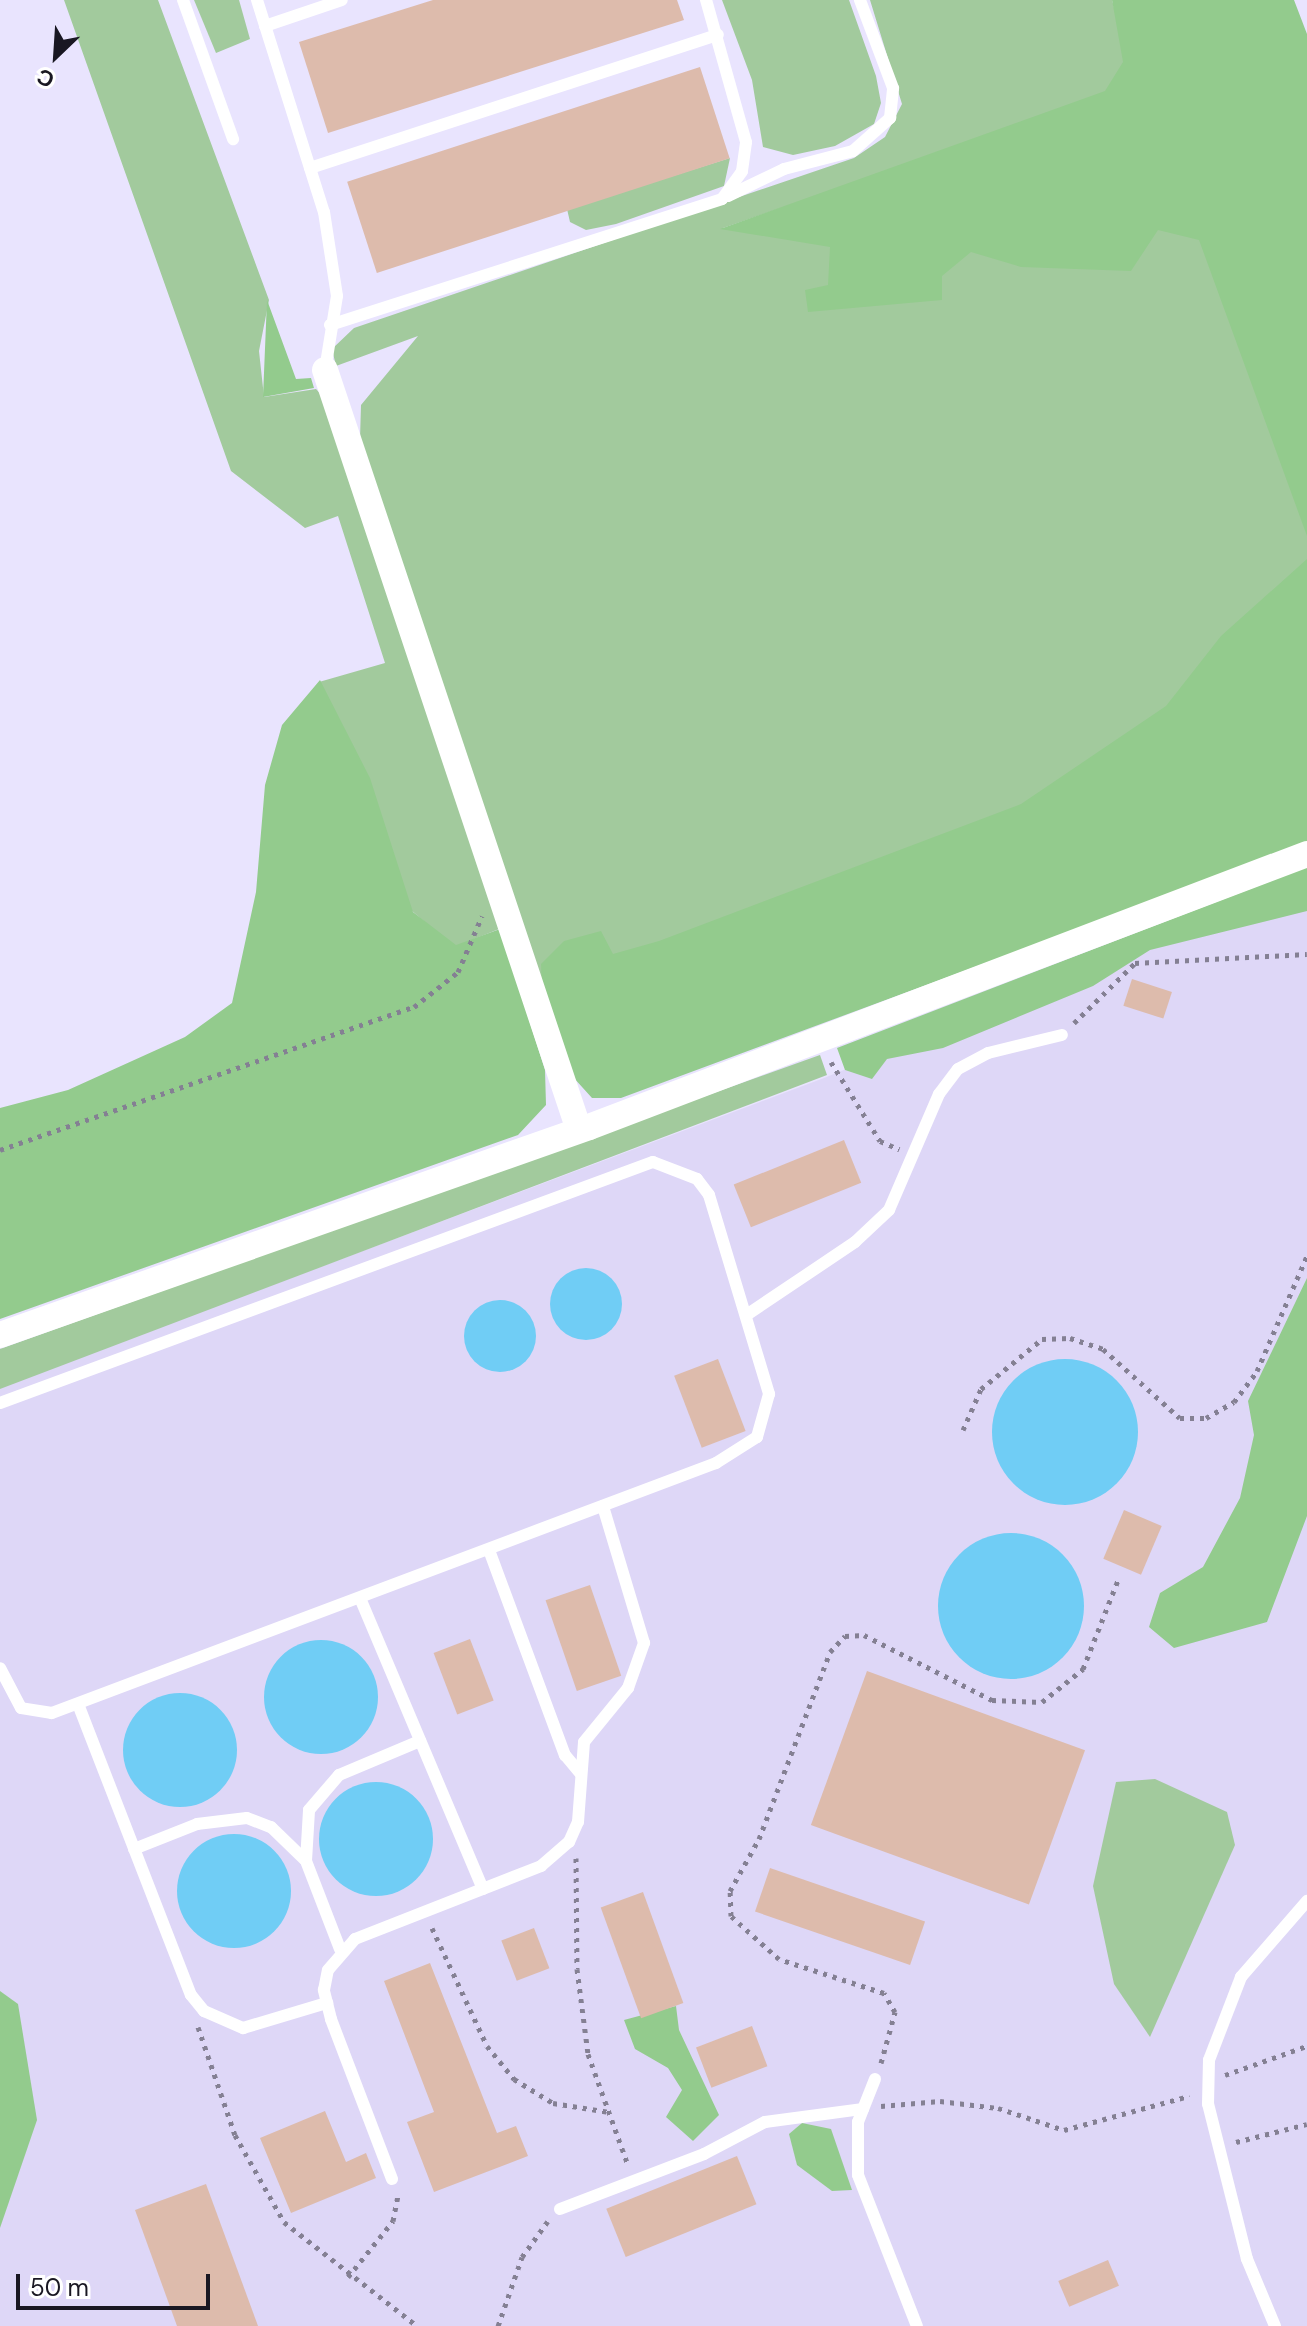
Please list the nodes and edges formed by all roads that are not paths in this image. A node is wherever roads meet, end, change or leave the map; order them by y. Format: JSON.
{"nodes":[{"id":1,"x":183,"y":0,"type":"edge"},
{"id":2,"x":257,"y":0,"type":"edge"},
{"id":3,"x":342,"y":0,"type":"edge"},
{"id":4,"x":706,"y":0,"type":"edge"},
{"id":5,"x":860,"y":0,"type":"edge"},
{"id":6,"x":265,"y":26,"type":"junction"},
{"id":7,"x":718,"y":35,"type":"junction"},
{"id":8,"x":233,"y":139,"type":"dead end"},
{"id":9,"x":310,"y":168,"type":"junction"},
{"id":10,"x":722,"y":199,"type":"junction"},
{"id":11,"x":330,"y":325,"type":"junction"},
{"id":12,"x":325,"y":370,"type":"joint"},
{"id":13,"x":1307,"y":854,"type":"edge"},
{"id":14,"x":1062,"y":1035,"type":"road end"},
{"id":15,"x":579,"y":1130,"type":"junction"},
{"id":16,"x":748,"y":1314,"type":"junction"},
{"id":17,"x":0,"y":1335,"type":"edge"},
{"id":18,"x":0,"y":1403,"type":"edge"},
{"id":19,"x":603,"y":1506,"type":"junction"},
{"id":20,"x":489,"y":1550,"type":"junction"},
{"id":21,"x":360,"y":1598,"type":"junction"},
{"id":22,"x":0,"y":1668,"type":"edge"},
{"id":23,"x":78,"y":1704,"type":"junction"},
{"id":24,"x":420,"y":1741,"type":"junction"},
{"id":25,"x":580,"y":1773,"type":"junction"},
{"id":26,"x":134,"y":1849,"type":"junction"},
{"id":27,"x":306,"y":1861,"type":"junction"},
{"id":28,"x":483,"y":1889,"type":"junction"},
{"id":29,"x":1307,"y":1901,"type":"edge"},
{"id":30,"x":340,"y":1949,"type":"junction"},
{"id":31,"x":327,"y":2003,"type":"junction"},
{"id":32,"x":875,"y":2079,"type":"road end"},
{"id":33,"x":863,"y":2109,"type":"junction"},
{"id":34,"x":392,"y":2179,"type":"road end"},
{"id":35,"x":560,"y":2209,"type":"road end"},
{"id":36,"x":917,"y":2326,"type":"edge"},
{"id":37,"x":1275,"y":2326,"type":"edge"}],
"edges":[{"from":1,"to":8,"type":"lane"},
{"from":2,"to":6,"type":"lane"},
{"from":3,"to":6,"type":"lane"},
{"from":4,"to":7,"type":"lane"},
{"from":5,"to":10,"type":"lane"},
{"from":6,"to":9,"type":"lane"},
{"from":7,"to":9,"type":"lane"},
{"from":7,"to":10,"type":"lane"},
{"from":9,"to":11,"type":"lane"},
{"from":10,"to":11,"type":"lane"},
{"from":11,"to":12,"type":"lane"},
{"from":12,"to":15,"type":"street"},
{"from":13,"to":15,"type":"street"},
{"from":14,"to":16,"type":"lane"},
{"from":15,"to":17,"type":"street"},
{"from":16,"to":18,"type":"lane"},
{"from":16,"to":19,"type":"lane"},
{"from":19,"to":20,"type":"lane"},
{"from":19,"to":25,"type":"lane"},
{"from":20,"to":21,"type":"lane"},
{"from":20,"to":25,"type":"lane"},
{"from":21,"to":23,"type":"lane"},
{"from":21,"to":24,"type":"lane"},
{"from":22,"to":23,"type":"lane"},
{"from":23,"to":26,"type":"lane"},
{"from":24,"to":27,"type":"lane"},
{"from":24,"to":28,"type":"lane"},
{"from":25,"to":28,"type":"lane"},
{"from":26,"to":27,"type":"lane"},
{"from":26,"to":31,"type":"lane"},
{"from":27,"to":30,"type":"lane"},
{"from":28,"to":30,"type":"lane"},
{"from":29,"to":37,"type":"lane"},
{"from":30,"to":31,"type":"lane"},
{"from":31,"to":34,"type":"lane"},
{"from":32,"to":33,"type":"lane"},
{"from":33,"to":35,"type":"lane"},
{"from":33,"to":36,"type":"lane"}]}
